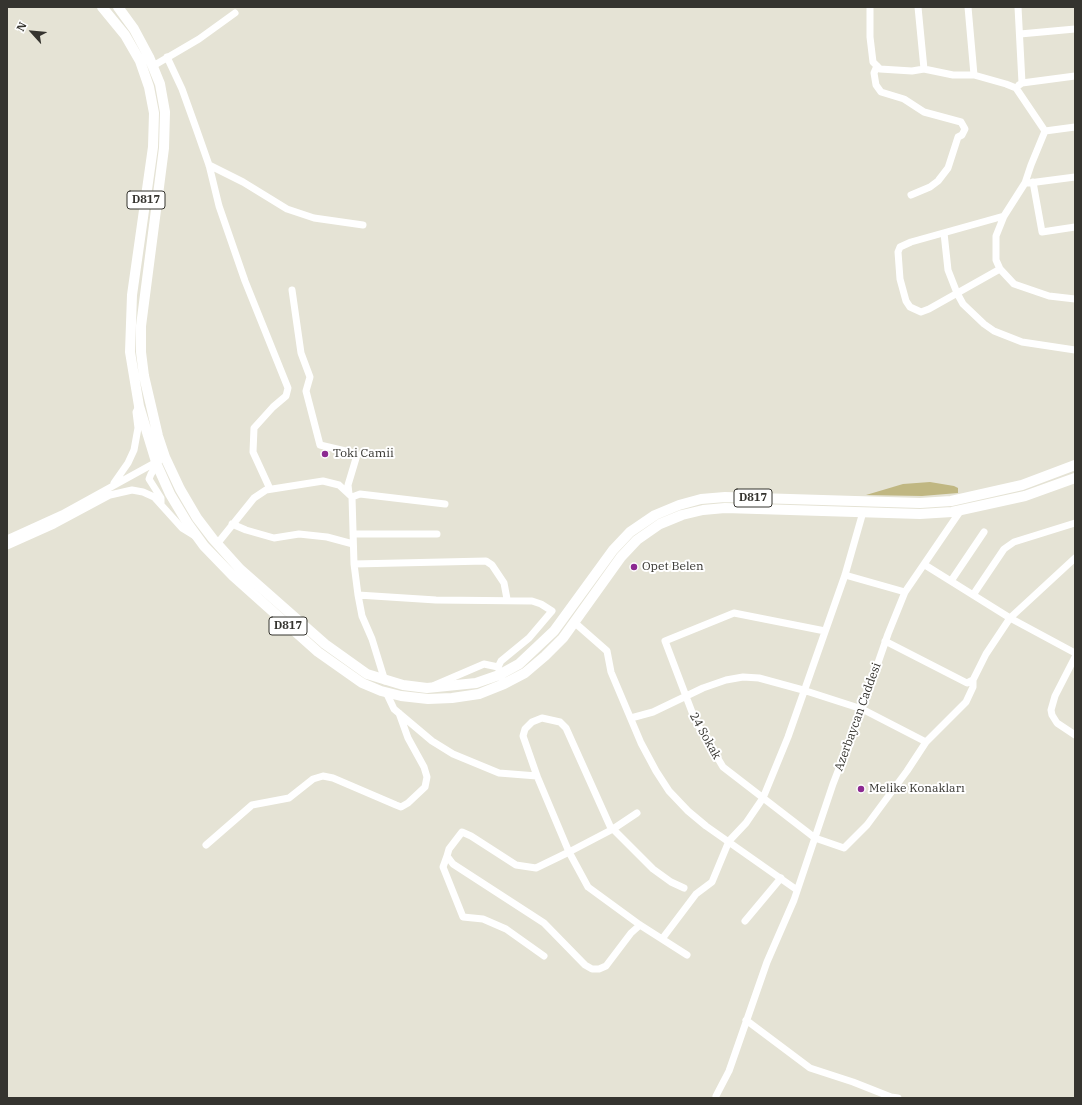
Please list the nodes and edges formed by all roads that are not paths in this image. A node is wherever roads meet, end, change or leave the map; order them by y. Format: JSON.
{"nodes":[{"id":1,"x":102,"y":7,"type":"edge"},
{"id":2,"x":118,"y":7,"type":"edge"},
{"id":3,"x":870,"y":7,"type":"edge"},
{"id":4,"x":918,"y":7,"type":"edge"},
{"id":5,"x":968,"y":7,"type":"edge"},
{"id":6,"x":1018,"y":7,"type":"edge"},
{"id":7,"x":235,"y":13,"type":"dead end"},
{"id":8,"x":1075,"y":29,"type":"edge"},
{"id":9,"x":1020,"y":34,"type":"junction"},
{"id":10,"x":167,"y":57,"type":"junction"},
{"id":11,"x":151,"y":61,"type":"junction"},
{"id":12,"x":877,"y":66,"type":"junction"},
{"id":13,"x":924,"y":69,"type":"junction"},
{"id":14,"x":974,"y":75,"type":"junction"},
{"id":15,"x":1075,"y":76,"type":"edge"},
{"id":16,"x":1019,"y":85,"type":"junction"},
{"id":17,"x":1075,"y":127,"type":"edge"},
{"id":18,"x":1045,"y":131,"type":"junction"},
{"id":19,"x":209,"y":165,"type":"junction"},
{"id":20,"x":1075,"y":177,"type":"edge"},
{"id":21,"x":1029,"y":183,"type":"junction"},
{"id":22,"x":911,"y":195,"type":"dead end"},
{"id":23,"x":1004,"y":216,"type":"junction"},
{"id":24,"x":363,"y":225,"type":"dead end"},
{"id":25,"x":1075,"y":227,"type":"edge"},
{"id":26,"x":944,"y":233,"type":"junction"},
{"id":27,"x":1000,"y":269,"type":"junction"},
{"id":28,"x":292,"y":290,"type":"dead end"},
{"id":29,"x":957,"y":293,"type":"junction"},
{"id":30,"x":1075,"y":299,"type":"edge"},
{"id":31,"x":1075,"y":350,"type":"edge"},
{"id":32,"x":139,"y":406,"type":"junction"},
{"id":33,"x":165,"y":457,"type":"junction"},
{"id":34,"x":156,"y":464,"type":"junction"},
{"id":35,"x":1075,"y":465,"type":"edge"},
{"id":36,"x":1075,"y":478,"type":"edge"},
{"id":37,"x":111,"y":486,"type":"junction"},
{"id":38,"x":270,"y":489,"type":"junction"},
{"id":39,"x":351,"y":496,"type":"junction"},
{"id":40,"x":445,"y":504,"type":"dead end"},
{"id":41,"x":162,"y":505,"type":"junction"},
{"id":42,"x":961,"y":510,"type":"junction"},
{"id":43,"x":863,"y":512,"type":"junction"},
{"id":44,"x":1075,"y":523,"type":"edge"},
{"id":45,"x":232,"y":524,"type":"junction"},
{"id":46,"x":984,"y":532,"type":"dead end"},
{"id":47,"x":353,"y":534,"type":"junction"},
{"id":48,"x":437,"y":534,"type":"dead end"},
{"id":49,"x":198,"y":538,"type":"junction"},
{"id":50,"x":7,"y":539,"type":"edge"},
{"id":51,"x":217,"y":544,"type":"junction"},
{"id":52,"x":353,"y":544,"type":"junction"},
{"id":53,"x":7,"y":546,"type":"edge"},
{"id":54,"x":1075,"y":558,"type":"edge"},
{"id":55,"x":354,"y":564,"type":"junction"},
{"id":56,"x":925,"y":565,"type":"junction"},
{"id":57,"x":845,"y":575,"type":"junction"},
{"id":58,"x":951,"y":581,"type":"junction"},
{"id":59,"x":905,"y":592,"type":"junction"},
{"id":60,"x":358,"y":595,"type":"junction"},
{"id":61,"x":973,"y":595,"type":"junction"},
{"id":62,"x":507,"y":599,"type":"junction"},
{"id":63,"x":1010,"y":618,"type":"junction"},
{"id":64,"x":574,"y":622,"type":"junction"},
{"id":65,"x":825,"y":631,"type":"junction"},
{"id":66,"x":885,"y":641,"type":"junction"},
{"id":67,"x":1075,"y":653,"type":"edge"},
{"id":68,"x":1075,"y":657,"type":"edge"},
{"id":69,"x":500,"y":676,"type":"junction"},
{"id":70,"x":973,"y":680,"type":"junction"},
{"id":71,"x":385,"y":681,"type":"junction"},
{"id":72,"x":427,"y":688,"type":"junction"},
{"id":73,"x":803,"y":690,"type":"junction"},
{"id":74,"x":386,"y":692,"type":"junction"},
{"id":75,"x":686,"y":698,"type":"junction"},
{"id":76,"x":862,"y":709,"type":"junction"},
{"id":77,"x":399,"y":713,"type":"junction"},
{"id":78,"x":630,"y":718,"type":"junction"},
{"id":79,"x":1075,"y":736,"type":"edge"},
{"id":80,"x":926,"y":742,"type":"junction"},
{"id":81,"x":537,"y":776,"type":"junction"},
{"id":82,"x":763,"y":798,"type":"junction"},
{"id":83,"x":637,"y":813,"type":"dead end"},
{"id":84,"x":613,"y":829,"type":"junction"},
{"id":85,"x":815,"y":838,"type":"junction"},
{"id":86,"x":729,"y":841,"type":"junction"},
{"id":87,"x":206,"y":845,"type":"dead end"},
{"id":88,"x":569,"y":852,"type":"junction"},
{"id":89,"x":447,"y":856,"type":"junction"},
{"id":90,"x":780,"y":878,"type":"junction"},
{"id":91,"x":684,"y":888,"type":"dead end"},
{"id":92,"x":798,"y":890,"type":"junction"},
{"id":93,"x":745,"y":921,"type":"dead end"},
{"id":94,"x":640,"y":925,"type":"junction"},
{"id":95,"x":662,"y":939,"type":"junction"},
{"id":96,"x":687,"y":955,"type":"dead end"},
{"id":97,"x":544,"y":956,"type":"dead end"},
{"id":98,"x":746,"y":1020,"type":"junction"},
{"id":99,"x":716,"y":1096,"type":"dead end"},
{"id":100,"x":898,"y":1098,"type":"edge"}],
"edges":[{"from":1,"to":32,"type":"highway","number":"D817"},
{"from":2,"to":11,"type":"highway","number":"D817"},
{"from":3,"to":12,"type":"street"},
{"from":4,"to":13,"type":"street"},
{"from":5,"to":14,"type":"street"},
{"from":6,"to":9,"type":"street"},
{"from":7,"to":10,"type":"street"},
{"from":8,"to":9,"type":"street"},
{"from":9,"to":16,"type":"street"},
{"from":10,"to":11,"type":"street"},
{"from":10,"to":19,"type":"street"},
{"from":11,"to":33,"type":"highway","number":"D817"},
{"from":12,"to":13,"type":"street"},
{"from":12,"to":22,"type":"street"},
{"from":13,"to":14,"type":"street"},
{"from":14,"to":16,"type":"street"},
{"from":15,"to":16,"type":"street"},
{"from":16,"to":18,"type":"street"},
{"from":17,"to":18,"type":"street"},
{"from":18,"to":21,"type":"street"},
{"from":19,"to":24,"type":"street"},
{"from":19,"to":38,"type":"street"},
{"from":20,"to":21,"type":"street"},
{"from":21,"to":23,"type":"street"},
{"from":21,"to":25,"type":"street"},
{"from":23,"to":26,"type":"street"},
{"from":23,"to":27,"type":"street"},
{"from":26,"to":29,"type":"street"},
{"from":26,"to":29,"type":"street"},
{"from":27,"to":29,"type":"street"},
{"from":27,"to":30,"type":"street"},
{"from":28,"to":39,"type":"street"},
{"from":29,"to":31,"type":"street"},
{"from":32,"to":34,"type":"highway","number":"D817"},
{"from":32,"to":37,"type":"street"},
{"from":33,"to":34,"type":"street"},
{"from":33,"to":51,"type":"highway","number":"D817"},
{"from":34,"to":37,"type":"street"},
{"from":34,"to":41,"type":"street"},
{"from":34,"to":49,"type":"highway","number":"D817"},
{"from":35,"to":69,"type":"highway","number":"D817"},
{"from":36,"to":42,"type":"highway","number":"D817"},
{"from":37,"to":50,"type":"street"},
{"from":38,"to":39,"type":"street"},
{"from":38,"to":45,"type":"street"},
{"from":39,"to":40,"type":"street"},
{"from":39,"to":47,"type":"street"},
{"from":41,"to":49,"type":"street"},
{"from":41,"to":53,"type":"street"},
{"from":42,"to":43,"type":"highway","number":"D817"},
{"from":42,"to":56,"type":"street","name":"Azerbaycan Caddesi"},
{"from":43,"to":57,"type":"street"},
{"from":43,"to":64,"type":"highway","number":"D817"},
{"from":44,"to":61,"type":"street"},
{"from":45,"to":51,"type":"street"},
{"from":45,"to":52,"type":"street"},
{"from":46,"to":58,"type":"street"},
{"from":47,"to":48,"type":"street"},
{"from":47,"to":52,"type":"street"},
{"from":49,"to":74,"type":"highway","number":"D817"},
{"from":51,"to":71,"type":"highway","number":"D817"},
{"from":52,"to":55,"type":"street"},
{"from":54,"to":63,"type":"street"},
{"from":55,"to":60,"type":"street"},
{"from":55,"to":62,"type":"street"},
{"from":56,"to":58,"type":"street"},
{"from":56,"to":59,"type":"street","name":"Azerbaycan Caddesi"},
{"from":57,"to":59,"type":"street"},
{"from":57,"to":65,"type":"street"},
{"from":58,"to":61,"type":"street"},
{"from":59,"to":66,"type":"street","name":"Azerbaycan Caddesi"},
{"from":60,"to":62,"type":"street"},
{"from":60,"to":71,"type":"street"},
{"from":61,"to":63,"type":"street"},
{"from":62,"to":69,"type":"street"},
{"from":63,"to":67,"type":"street"},
{"from":63,"to":70,"type":"street"},
{"from":64,"to":69,"type":"highway","number":"D817"},
{"from":64,"to":78,"type":"street"},
{"from":65,"to":73,"type":"street"},
{"from":65,"to":75,"type":"street","name":"24 Sokak"},
{"from":66,"to":70,"type":"street"},
{"from":66,"to":76,"type":"street","name":"Azerbaycan Caddesi"},
{"from":68,"to":79,"type":"street"},
{"from":69,"to":72,"type":"highway","number":"D817"},
{"from":69,"to":72,"type":"street"},
{"from":69,"to":74,"type":"highway","number":"D817"},
{"from":70,"to":80,"type":"street"},
{"from":71,"to":72,"type":"highway","number":"D817"},
{"from":73,"to":75,"type":"street"},
{"from":73,"to":76,"type":"street"},
{"from":73,"to":82,"type":"street"},
{"from":74,"to":77,"type":"street"},
{"from":75,"to":78,"type":"street"},
{"from":75,"to":82,"type":"street","name":"24 Sokak"},
{"from":76,"to":80,"type":"street"},
{"from":76,"to":85,"type":"street","name":"Azerbaycan Caddesi"},
{"from":77,"to":81,"type":"street"},
{"from":77,"to":87,"type":"street"},
{"from":78,"to":86,"type":"street"},
{"from":80,"to":85,"type":"street","name":"24 Sokak"},
{"from":81,"to":84,"type":"street"},
{"from":81,"to":88,"type":"street"},
{"from":82,"to":85,"type":"street","name":"24 Sokak"},
{"from":82,"to":86,"type":"street"},
{"from":83,"to":84,"type":"street"},
{"from":84,"to":88,"type":"street"},
{"from":84,"to":91,"type":"street"},
{"from":85,"to":92,"type":"street","name":"Azerbaycan Caddesi"},
{"from":86,"to":90,"type":"street"},
{"from":86,"to":95,"type":"street"},
{"from":88,"to":89,"type":"street"},
{"from":88,"to":94,"type":"street"},
{"from":89,"to":94,"type":"street"},
{"from":89,"to":97,"type":"street"},
{"from":90,"to":92,"type":"street"},
{"from":90,"to":93,"type":"street"},
{"from":92,"to":98,"type":"street","name":"Azerbaycan Caddesi"},
{"from":94,"to":95,"type":"street"},
{"from":95,"to":96,"type":"street"},
{"from":98,"to":99,"type":"street","name":"Azerbaycan Caddesi"},
{"from":98,"to":100,"type":"street"}]}
